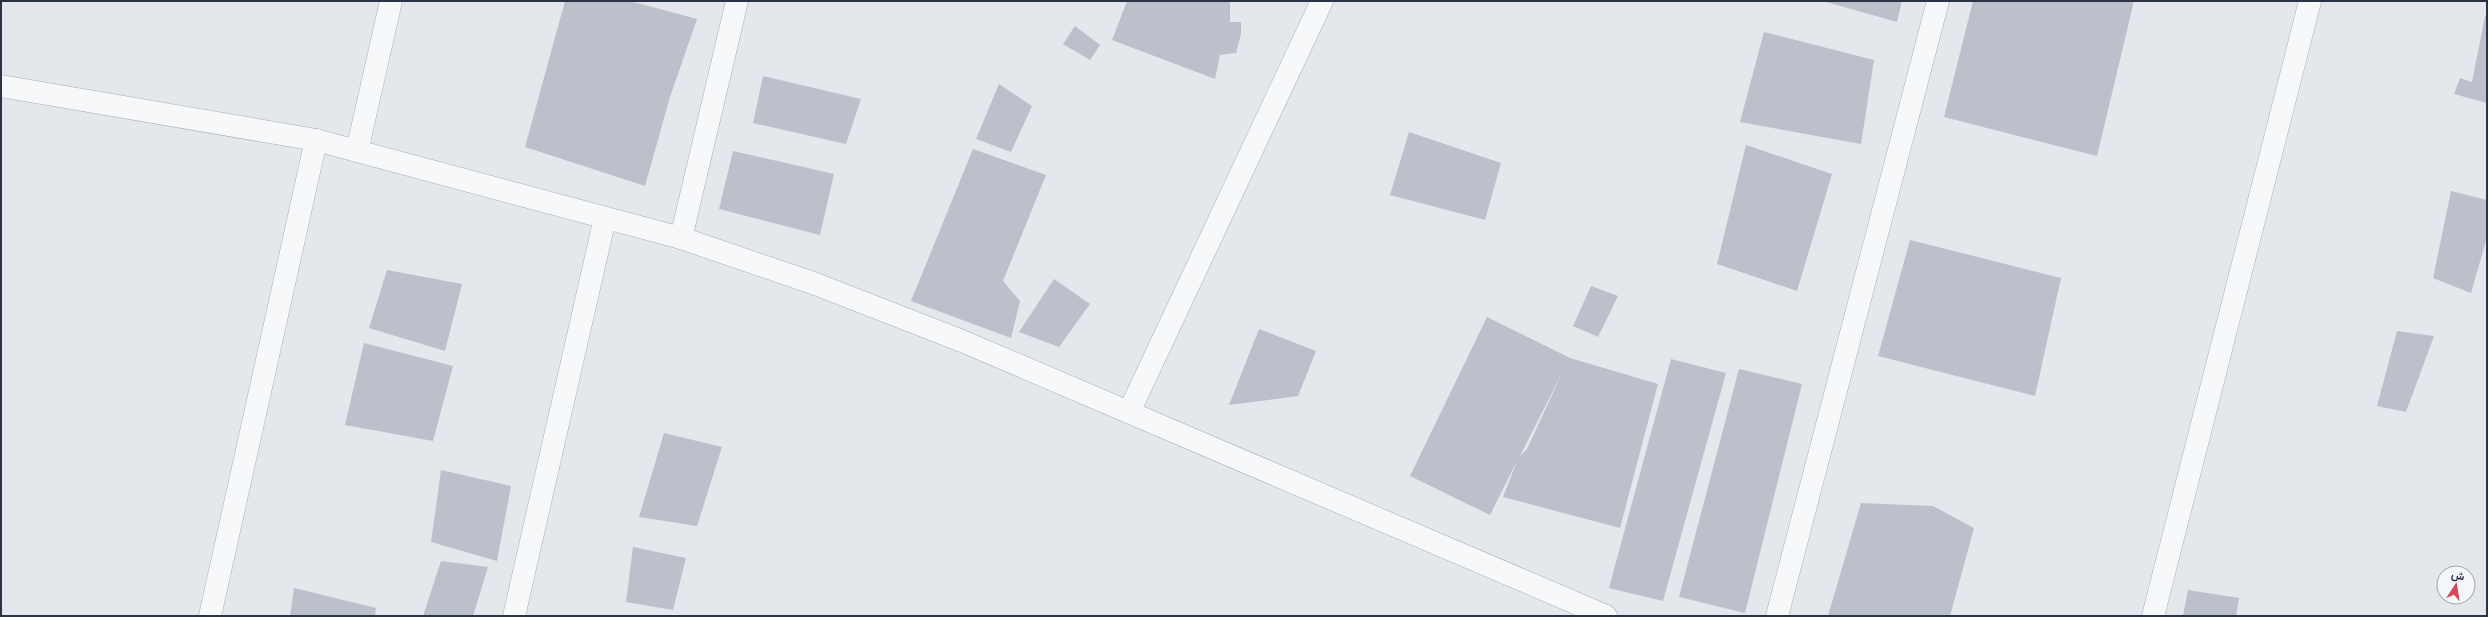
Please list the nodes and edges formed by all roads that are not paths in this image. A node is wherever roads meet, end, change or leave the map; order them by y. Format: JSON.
{"nodes":[{"id":1,"x":391,"y":1,"type":"edge"},
{"id":2,"x":737,"y":1,"type":"edge"},
{"id":3,"x":1322,"y":1,"type":"edge"},
{"id":4,"x":1938,"y":1,"type":"edge"},
{"id":5,"x":2310,"y":1,"type":"edge"},
{"id":6,"x":1,"y":86,"type":"edge"},
{"id":7,"x":316,"y":140,"type":"junction"},
{"id":8,"x":357,"y":151,"type":"junction"},
{"id":9,"x":605,"y":218,"type":"junction"},
{"id":10,"x":681,"y":238,"type":"junction"},
{"id":11,"x":1129,"y":412,"type":"junction"},
{"id":12,"x":210,"y":616,"type":"edge"},
{"id":13,"x":514,"y":616,"type":"edge"},
{"id":14,"x":1606,"y":616,"type":"edge"},
{"id":15,"x":1777,"y":616,"type":"edge"},
{"id":16,"x":2153,"y":616,"type":"edge"}],
"edges":[{"from":1,"to":8,"type":"street"},
{"from":2,"to":10,"type":"street"},
{"from":3,"to":11,"type":"street"},
{"from":4,"to":15,"type":"street"},
{"from":5,"to":16,"type":"street"},
{"from":6,"to":7,"type":"street"},
{"from":7,"to":8,"type":"street"},
{"from":7,"to":12,"type":"street"},
{"from":8,"to":9,"type":"street"},
{"from":9,"to":10,"type":"street"},
{"from":9,"to":13,"type":"street"},
{"from":10,"to":11,"type":"street"},
{"from":11,"to":14,"type":"street"}]}
